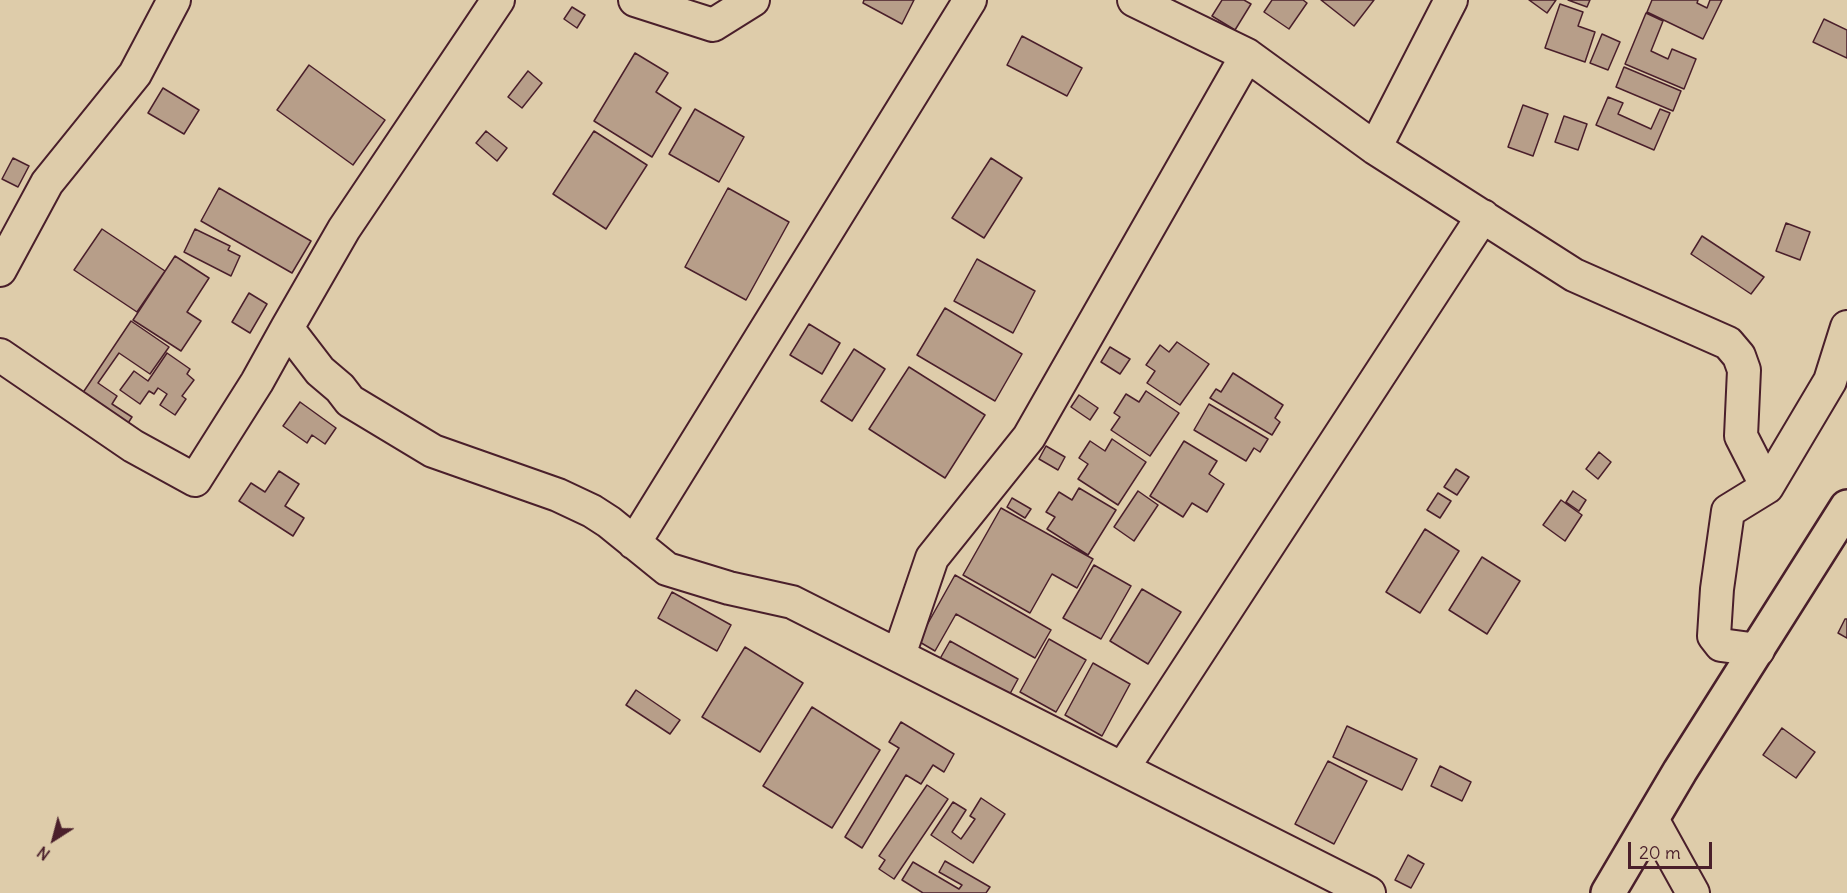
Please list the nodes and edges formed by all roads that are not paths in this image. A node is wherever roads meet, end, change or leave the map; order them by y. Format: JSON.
{"nodes":[{"id":1,"x":174,"y":0,"type":"edge"},
{"id":2,"x":498,"y":0,"type":"edge"},
{"id":3,"x":635,"y":0,"type":"edge"},
{"id":4,"x":753,"y":0,"type":"edge"},
{"id":5,"x":970,"y":0,"type":"edge"},
{"id":6,"x":1134,"y":0,"type":"edge"},
{"id":7,"x":1451,"y":0,"type":"edge"},
{"id":8,"x":1247,"y":55,"type":"junction"},
{"id":9,"x":1375,"y":148,"type":"junction"},
{"id":10,"x":1483,"y":216,"type":"junction"},
{"id":11,"x":0,"y":270,"type":"edge"},
{"id":12,"x":1847,"y":327,"type":"edge"},
{"id":13,"x":287,"y":328,"type":"junction"},
{"id":14,"x":0,"y":355,"type":"edge"},
{"id":15,"x":1767,"y":487,"type":"junction"},
{"id":16,"x":1847,"y":507,"type":"edge"},
{"id":17,"x":634,"y":543,"type":"junction"},
{"id":18,"x":1758,"y":650,"type":"junction"},
{"id":19,"x":899,"y":655,"type":"junction"},
{"id":20,"x":1123,"y":768,"type":"junction"},
{"id":21,"x":1652,"y":819,"type":"junction"},
{"id":22,"x":1369,"y":893,"type":"edge"},
{"id":23,"x":1608,"y":893,"type":"edge"},
{"id":24,"x":1693,"y":893,"type":"edge"}],
"edges":[{"from":1,"to":11,"type":"street"},
{"from":2,"to":13,"type":"street"},
{"from":3,"to":4,"type":"street"},
{"from":5,"to":17,"type":"street"},
{"from":6,"to":8,"type":"street"},
{"from":7,"to":9,"type":"street"},
{"from":8,"to":9,"type":"street"},
{"from":8,"to":19,"type":"street"},
{"from":9,"to":10,"type":"street"},
{"from":10,"to":15,"type":"street"},
{"from":10,"to":20,"type":"street"},
{"from":12,"to":15,"type":"street"},
{"from":13,"to":14,"type":"street"},
{"from":13,"to":17,"type":"street"},
{"from":15,"to":18,"type":"street"},
{"from":16,"to":18,"type":"highway"},
{"from":17,"to":19,"type":"street"},
{"from":18,"to":21,"type":"highway"},
{"from":19,"to":20,"type":"street"},
{"from":20,"to":22,"type":"street"},
{"from":21,"to":23,"type":"highway"},
{"from":21,"to":24,"type":"street"}]}
